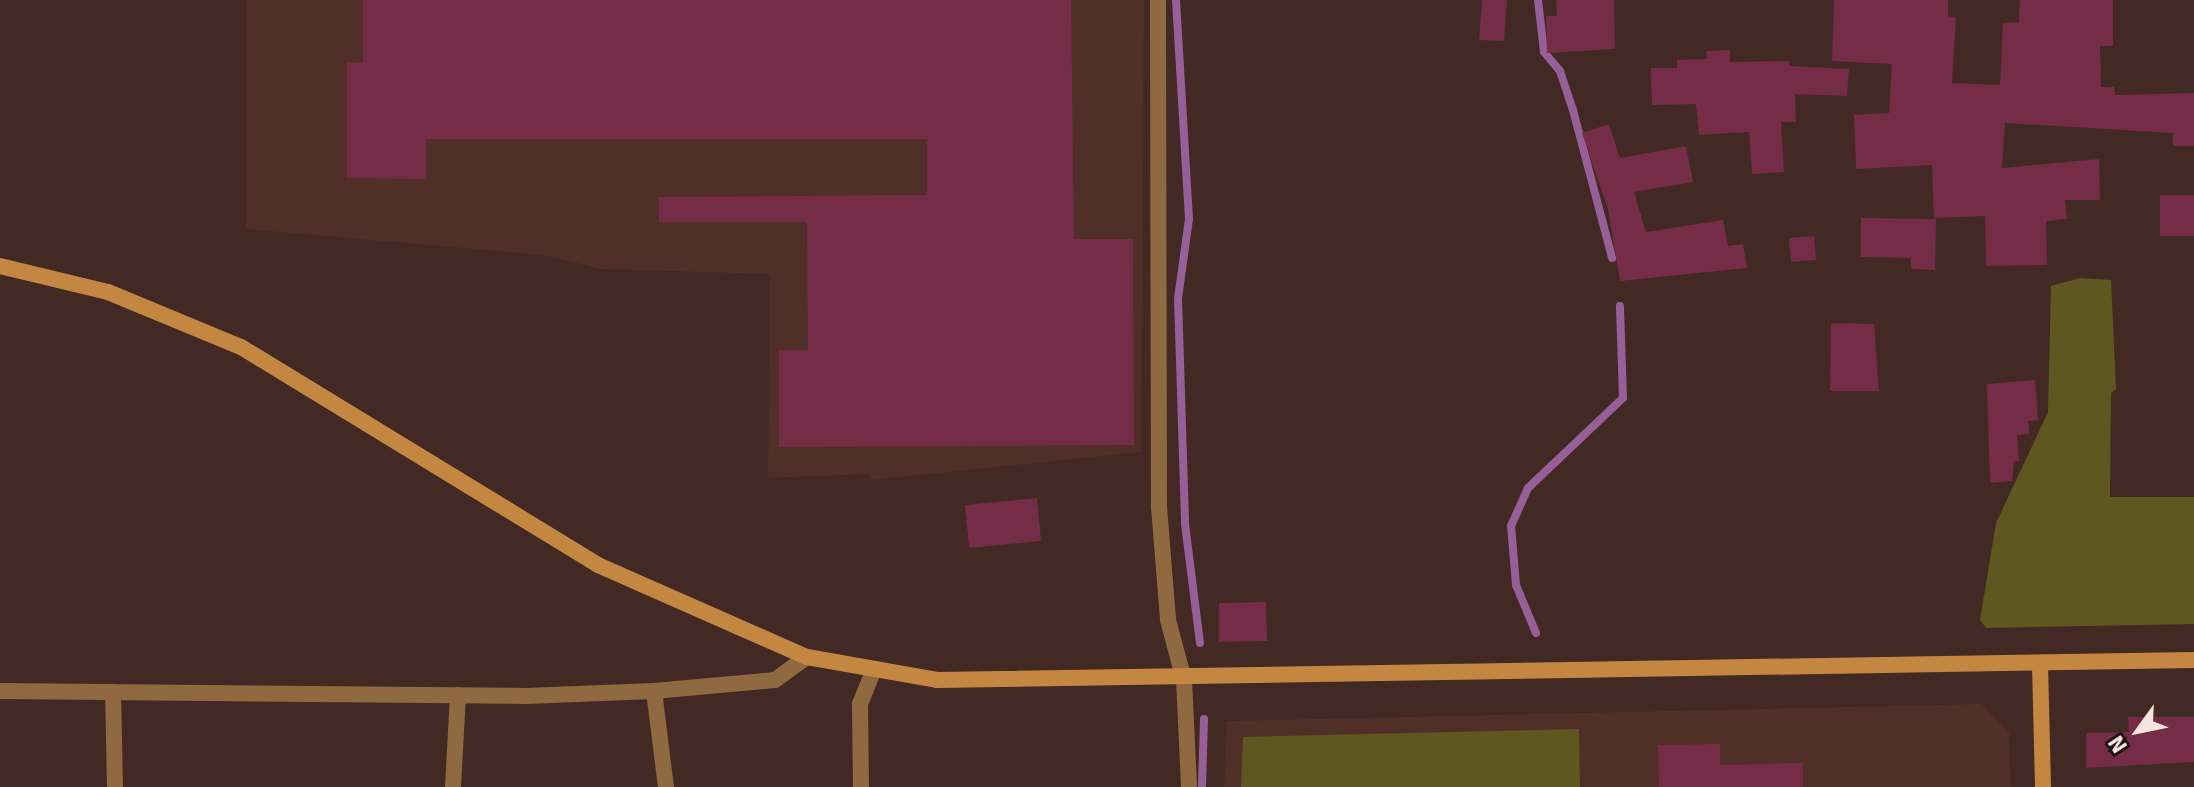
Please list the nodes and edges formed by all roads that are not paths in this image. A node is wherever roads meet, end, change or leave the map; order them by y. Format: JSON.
{"nodes":[{"id":1,"x":1158,"y":0,"type":"edge"},
{"id":2,"x":0,"y":266,"type":"edge"},
{"id":3,"x":807,"y":657,"type":"junction"},
{"id":4,"x":2194,"y":660,"type":"edge"},
{"id":5,"x":2040,"y":664,"type":"junction"},
{"id":6,"x":874,"y":669,"type":"junction"},
{"id":7,"x":1184,"y":680,"type":"junction"},
{"id":8,"x":0,"y":691,"type":"edge"},
{"id":9,"x":654,"y":691,"type":"junction"},
{"id":10,"x":113,"y":692,"type":"junction"},
{"id":11,"x":458,"y":695,"type":"junction"},
{"id":12,"x":115,"y":787,"type":"edge"},
{"id":13,"x":453,"y":787,"type":"edge"},
{"id":14,"x":666,"y":787,"type":"edge"},
{"id":15,"x":861,"y":787,"type":"edge"},
{"id":16,"x":1189,"y":787,"type":"edge"},
{"id":17,"x":2043,"y":787,"type":"edge"}],
"edges":[{"from":1,"to":7,"type":"street"},
{"from":2,"to":3,"type":"street"},
{"from":3,"to":6,"type":"street"},
{"from":3,"to":9,"type":"street"},
{"from":4,"to":5,"type":"street"},
{"from":5,"to":7,"type":"street"},
{"from":5,"to":17,"type":"street"},
{"from":6,"to":7,"type":"street"},
{"from":6,"to":15,"type":"street"},
{"from":7,"to":16,"type":"street"},
{"from":8,"to":10,"type":"street"},
{"from":9,"to":11,"type":"street"},
{"from":9,"to":14,"type":"street"},
{"from":10,"to":11,"type":"street"},
{"from":10,"to":12,"type":"street"},
{"from":11,"to":13,"type":"street"}]}
